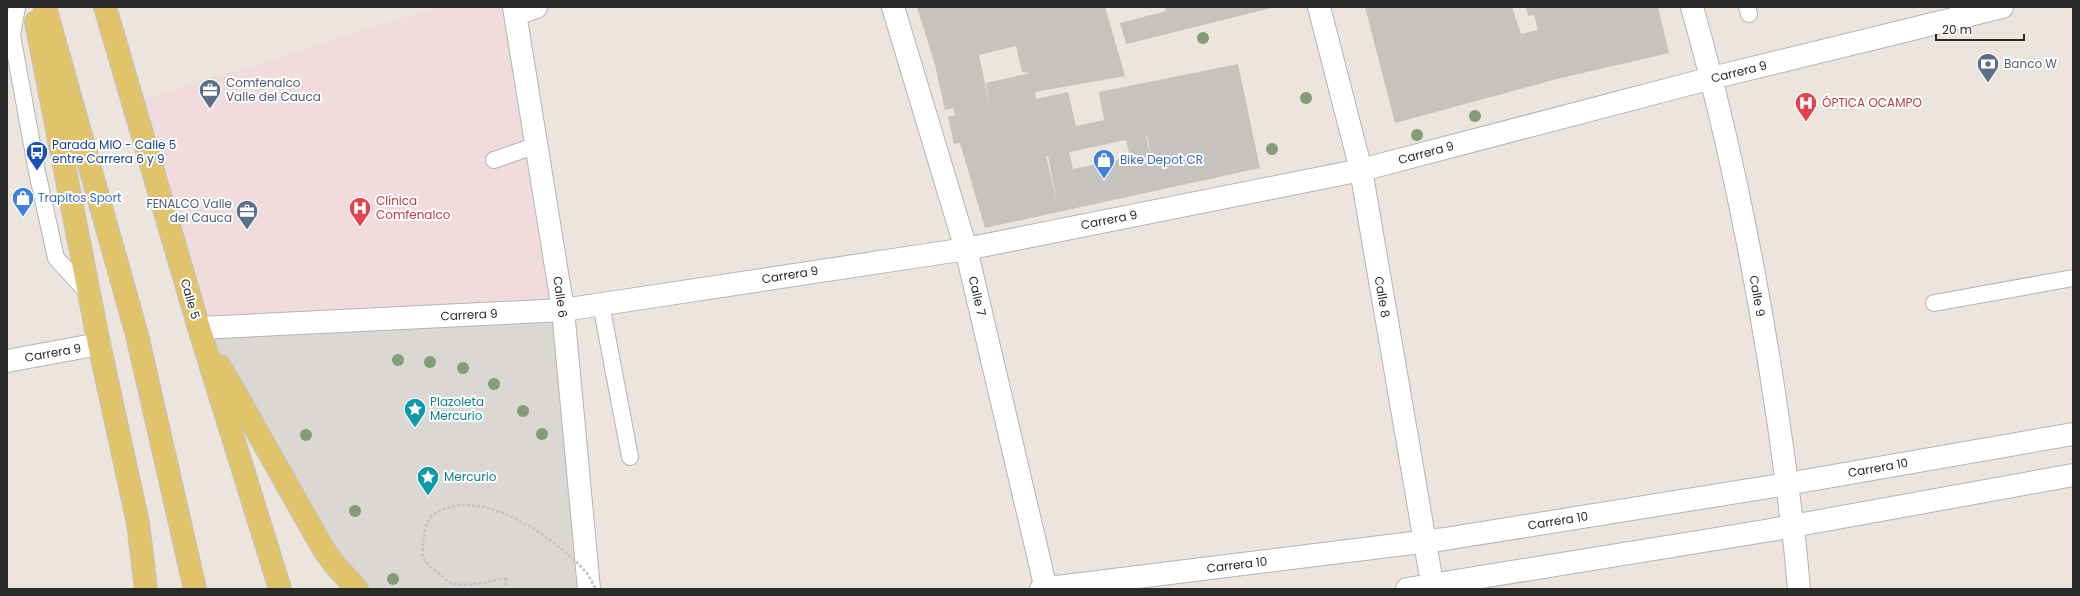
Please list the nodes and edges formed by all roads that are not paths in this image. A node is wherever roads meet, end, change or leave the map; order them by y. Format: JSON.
{"nodes":[{"id":1,"x":17,"y":7,"type":"edge"},
{"id":2,"x":33,"y":7,"type":"edge"},
{"id":3,"x":45,"y":7,"type":"edge"},
{"id":4,"x":105,"y":7,"type":"edge"},
{"id":5,"x":536,"y":7,"type":"edge"},
{"id":6,"x":893,"y":7,"type":"edge"},
{"id":7,"x":1319,"y":7,"type":"edge"},
{"id":8,"x":1692,"y":7,"type":"edge"},
{"id":9,"x":2002,"y":7,"type":"edge"},
{"id":10,"x":515,"y":10,"type":"edge"},
{"id":11,"x":1712,"y":78,"type":"junction"},
{"id":12,"x":537,"y":145,"type":"junction"},
{"id":13,"x":494,"y":160,"type":"dead end"},
{"id":14,"x":1361,"y":170,"type":"junction"},
{"id":15,"x":966,"y":249,"type":"junction"},
{"id":16,"x":2073,"y":278,"type":"edge"},
{"id":17,"x":89,"y":294,"type":"junction"},
{"id":18,"x":1934,"y":303,"type":"dead end"},
{"id":19,"x":601,"y":304,"type":"junction"},
{"id":20,"x":563,"y":310,"type":"junction"},
{"id":21,"x":199,"y":328,"type":"junction"},
{"id":22,"x":99,"y":344,"type":"junction"},
{"id":23,"x":7,"y":361,"type":"edge"},
{"id":24,"x":2073,"y":434,"type":"edge"},
{"id":25,"x":630,"y":457,"type":"dead end"},
{"id":26,"x":2073,"y":475,"type":"edge"},
{"id":27,"x":1787,"y":484,"type":"junction"},
{"id":28,"x":1793,"y":526,"type":"junction"},
{"id":29,"x":1425,"y":542,"type":"junction"},
{"id":30,"x":1433,"y":587,"type":"edge"},
{"id":31,"x":146,"y":589,"type":"edge"},
{"id":32,"x":195,"y":589,"type":"edge"},
{"id":33,"x":280,"y":589,"type":"edge"},
{"id":34,"x":357,"y":589,"type":"edge"},
{"id":35,"x":588,"y":589,"type":"edge"},
{"id":36,"x":1041,"y":589,"type":"edge"},
{"id":37,"x":1046,"y":589,"type":"edge"},
{"id":38,"x":1407,"y":589,"type":"edge"},
{"id":39,"x":1799,"y":589,"type":"edge"}],
"edges":[{"from":1,"to":17,"type":"lane"},
{"from":2,"to":17,"type":"main road"},
{"from":3,"to":32,"type":"main road"},
{"from":4,"to":21,"type":"main road","name":"Calle 5"},
{"from":5,"to":10,"type":"street"},
{"from":6,"to":15,"type":"street","name":"Calle 7"},
{"from":7,"to":14,"type":"street","name":"Calle 8"},
{"from":8,"to":11,"type":"street","name":"Calle 9"},
{"from":9,"to":11,"type":"street","name":"Carrera 9"},
{"from":10,"to":12,"type":"street","name":"Calle 6"},
{"from":11,"to":14,"type":"street","name":"Carrera 9"},
{"from":11,"to":27,"type":"street","name":"Calle 9"},
{"from":12,"to":13,"type":"lane"},
{"from":12,"to":20,"type":"street","name":"Calle 6"},
{"from":14,"to":15,"type":"street","name":"Carrera 9"},
{"from":14,"to":29,"type":"street","name":"Calle 8"},
{"from":15,"to":19,"type":"street","name":"Carrera 9"},
{"from":15,"to":37,"type":"street","name":"Calle 7"},
{"from":16,"to":18,"type":"lane"},
{"from":17,"to":22,"type":"main road"},
{"from":19,"to":20,"type":"street","name":"Carrera 9"},
{"from":19,"to":25,"type":"lane"},
{"from":20,"to":21,"type":"street","name":"Carrera 9"},
{"from":20,"to":35,"type":"street","name":"Calle 6"},
{"from":21,"to":33,"type":"main road","name":"Calle 5"},
{"from":21,"to":34,"type":"main road"},
{"from":22,"to":23,"type":"street","name":"Carrera 9"},
{"from":22,"to":31,"type":"main road"},
{"from":24,"to":27,"type":"street","name":"Carrera 10"},
{"from":26,"to":28,"type":"street"},
{"from":27,"to":28,"type":"street","name":"Calle 9"},
{"from":27,"to":29,"type":"street","name":"Carrera 10"},
{"from":28,"to":30,"type":"street"},
{"from":28,"to":39,"type":"street","name":"Calle 9"},
{"from":29,"to":30,"type":"street","name":"Calle 8"},
{"from":29,"to":37,"type":"street","name":"Carrera 10"},
{"from":30,"to":38,"type":"street"},
{"from":36,"to":37,"type":"street","name":"Carrera 10"}]}
